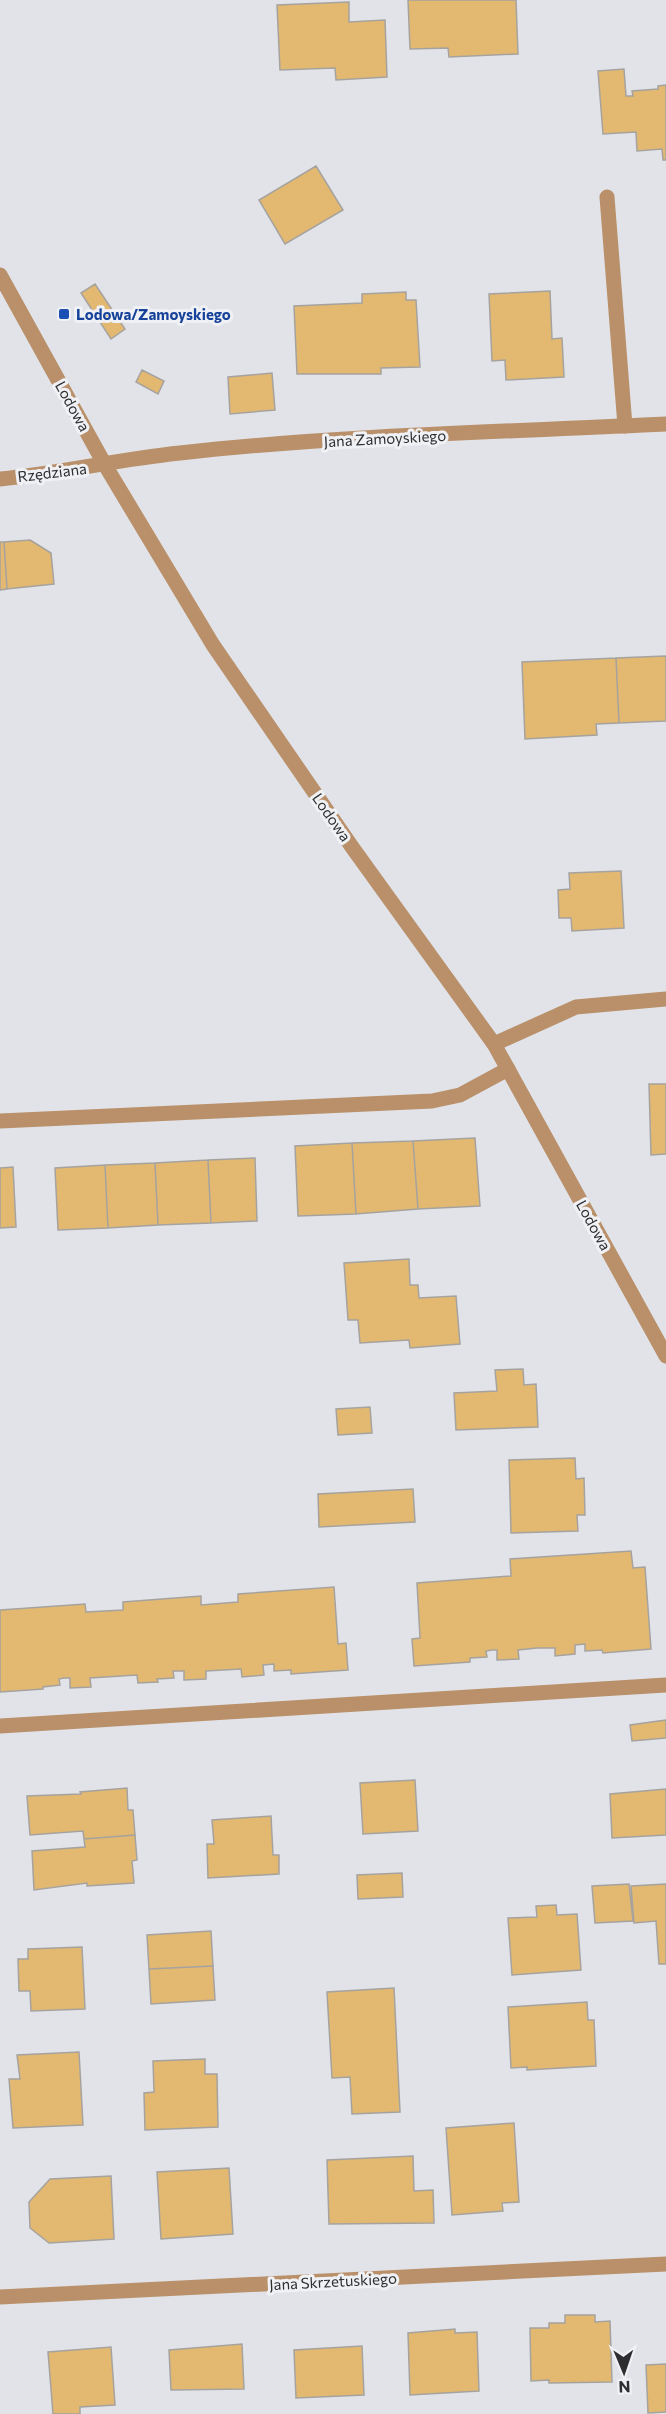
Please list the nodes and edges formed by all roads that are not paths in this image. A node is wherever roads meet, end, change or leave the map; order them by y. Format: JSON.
{"nodes":[{"id":1,"x":607,"y":196,"type":"dead end"},
{"id":2,"x":0,"y":275,"type":"edge"},
{"id":3,"x":666,"y":424,"type":"edge"},
{"id":4,"x":625,"y":426,"type":"junction"},
{"id":5,"x":105,"y":465,"type":"junction"},
{"id":6,"x":0,"y":479,"type":"edge"},
{"id":7,"x":666,"y":999,"type":"edge"},
{"id":8,"x":494,"y":1044,"type":"junction"},
{"id":9,"x":508,"y":1069,"type":"junction"},
{"id":10,"x":0,"y":1120,"type":"edge"},
{"id":11,"x":666,"y":1356,"type":"edge"},
{"id":12,"x":666,"y":1685,"type":"edge"},
{"id":13,"x":0,"y":1726,"type":"edge"},
{"id":14,"x":666,"y":2264,"type":"edge"},
{"id":15,"x":0,"y":2297,"type":"edge"}],
"edges":[{"from":1,"to":4,"type":"street"},
{"from":2,"to":5,"type":"street","name":"Lodowa"},
{"from":3,"to":4,"type":"street","name":"Jana Zamoyskiego"},
{"from":4,"to":5,"type":"street","name":"Jana Zamoyskiego"},
{"from":5,"to":6,"type":"street","name":"Rzędziana"},
{"from":5,"to":8,"type":"street","name":"Lodowa"},
{"from":7,"to":8,"type":"street"},
{"from":8,"to":9,"type":"street","name":"Lodowa"},
{"from":9,"to":10,"type":"street"},
{"from":9,"to":11,"type":"street","name":"Lodowa"},
{"from":12,"to":13,"type":"street"},
{"from":14,"to":15,"type":"street","name":"Jana Skrzetuskiego"}]}
